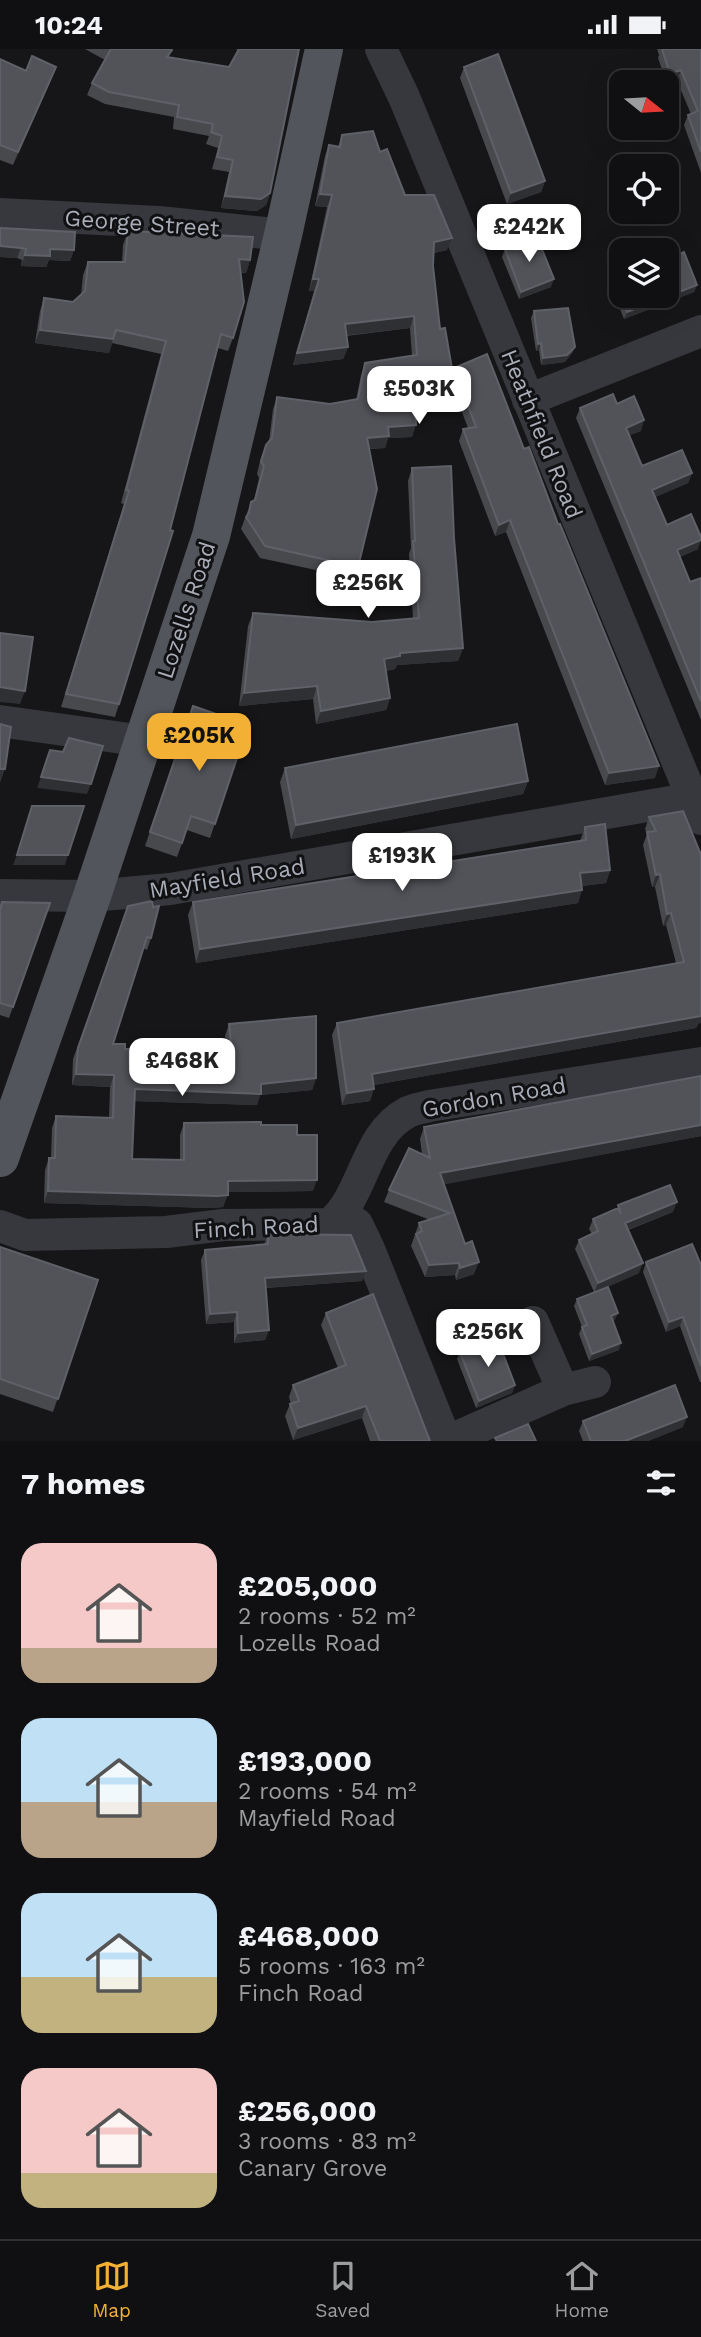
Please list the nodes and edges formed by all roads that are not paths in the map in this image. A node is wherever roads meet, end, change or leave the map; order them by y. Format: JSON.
{"nodes":[{"id":1,"x":324,"y":49,"type":"edge"},
{"id":2,"x":382,"y":49,"type":"edge"},
{"id":3,"x":0,"y":214,"type":"edge"},
{"id":4,"x":283,"y":235,"type":"junction"},
{"id":5,"x":701,"y":331,"type":"edge"},
{"id":6,"x":528,"y":400,"type":"junction"},
{"id":7,"x":0,"y":721,"type":"edge"},
{"id":8,"x":144,"y":741,"type":"junction"},
{"id":9,"x":697,"y":808,"type":"edge"},
{"id":10,"x":0,"y":895,"type":"edge"},
{"id":11,"x":92,"y":896,"type":"junction"},
{"id":12,"x":701,"y":1063,"type":"edge"},
{"id":13,"x":0,"y":1158,"type":"edge"},
{"id":14,"x":342,"y":1214,"type":"junction"},
{"id":15,"x":0,"y":1226,"type":"edge"},
{"id":16,"x":534,"y":1322,"type":"dead end"},
{"id":17,"x":594,"y":1382,"type":"dead end"},
{"id":18,"x":563,"y":1390,"type":"junction"},
{"id":19,"x":447,"y":1441,"type":"edge"}],
"edges":[{"from":1,"to":4,"type":"main road","name":"Lozells Road"},
{"from":2,"to":6,"type":"street","name":"Heathfield Road"},
{"from":3,"to":4,"type":"street","name":"George Street"},
{"from":4,"to":8,"type":"main road","name":"Lozells Road"},
{"from":5,"to":6,"type":"street"},
{"from":6,"to":9,"type":"street","name":"Heathfield Road"},
{"from":7,"to":8,"type":"street"},
{"from":8,"to":11,"type":"main road","name":"Lozells Road"},
{"from":9,"to":11,"type":"street","name":"Mayfield Road"},
{"from":10,"to":11,"type":"street","name":"Mayfield Road"},
{"from":11,"to":13,"type":"main road","name":"Lozells Road"},
{"from":12,"to":14,"type":"street","name":"Gordon Road"},
{"from":14,"to":15,"type":"street","name":"Finch Road"},
{"from":14,"to":19,"type":"street","name":"Finch Road"},
{"from":16,"to":18,"type":"street"},
{"from":17,"to":18,"type":"street"},
{"from":18,"to":19,"type":"street"}]}
